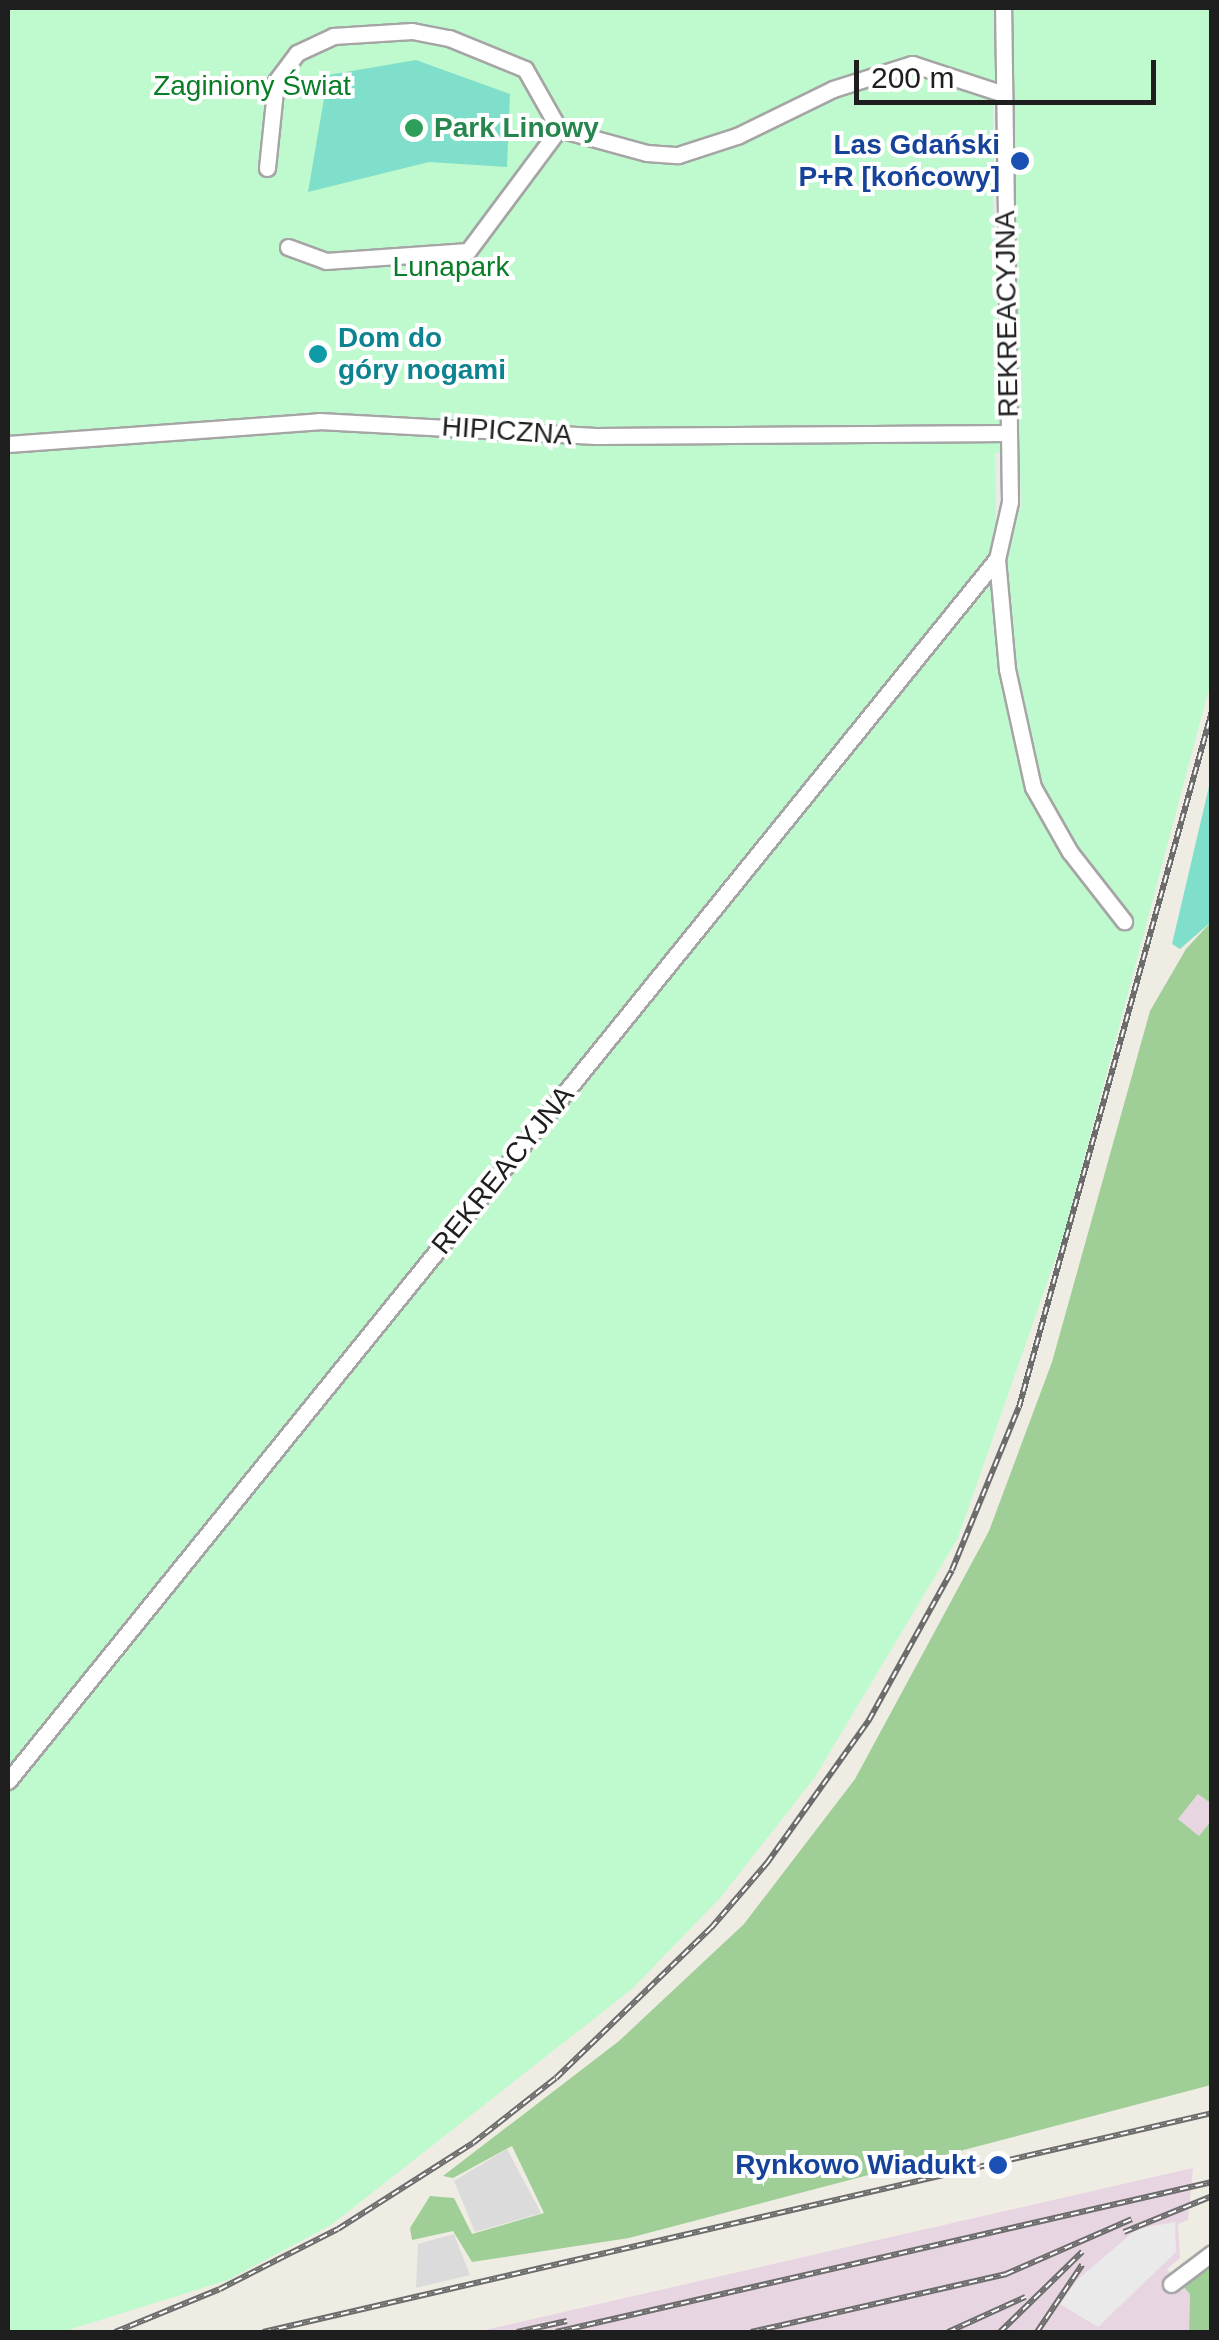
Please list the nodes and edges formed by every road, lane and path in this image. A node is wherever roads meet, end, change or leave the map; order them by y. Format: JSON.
{"nodes":[{"id":1,"x":1002,"y":8,"type":"edge"},
{"id":2,"x":1004,"y":94,"type":"junction"},
{"id":3,"x":559,"y":129,"type":"junction"},
{"id":4,"x":267,"y":168,"type":"dead end"},
{"id":5,"x":288,"y":247,"type":"dead end"},
{"id":6,"x":1008,"y":433,"type":"junction"},
{"id":7,"x":8,"y":444,"type":"edge"},
{"id":8,"x":997,"y":558,"type":"junction"},
{"id":9,"x":1124,"y":921,"type":"dead end"},
{"id":10,"x":8,"y":1782,"type":"edge"},
{"id":11,"x":1212,"y":2253,"type":"edge"},
{"id":12,"x":1171,"y":2284,"type":"dead end"}],
"edges":[{"from":1,"to":2,"type":"street","name":"REKREACYJNA"},
{"from":2,"to":3,"type":"street"},
{"from":2,"to":6,"type":"street","name":"REKREACYJNA"},
{"from":3,"to":4,"type":"street"},
{"from":3,"to":5,"type":"street"},
{"from":6,"to":7,"type":"street","name":"HIPICZNA"},
{"from":6,"to":8,"type":"street","name":"REKREACYJNA"},
{"from":8,"to":9,"type":"street","name":"REKREACYJNA"},
{"from":8,"to":10,"type":"street","name":"REKREACYJNA"},
{"from":11,"to":12,"type":"street"}]}
